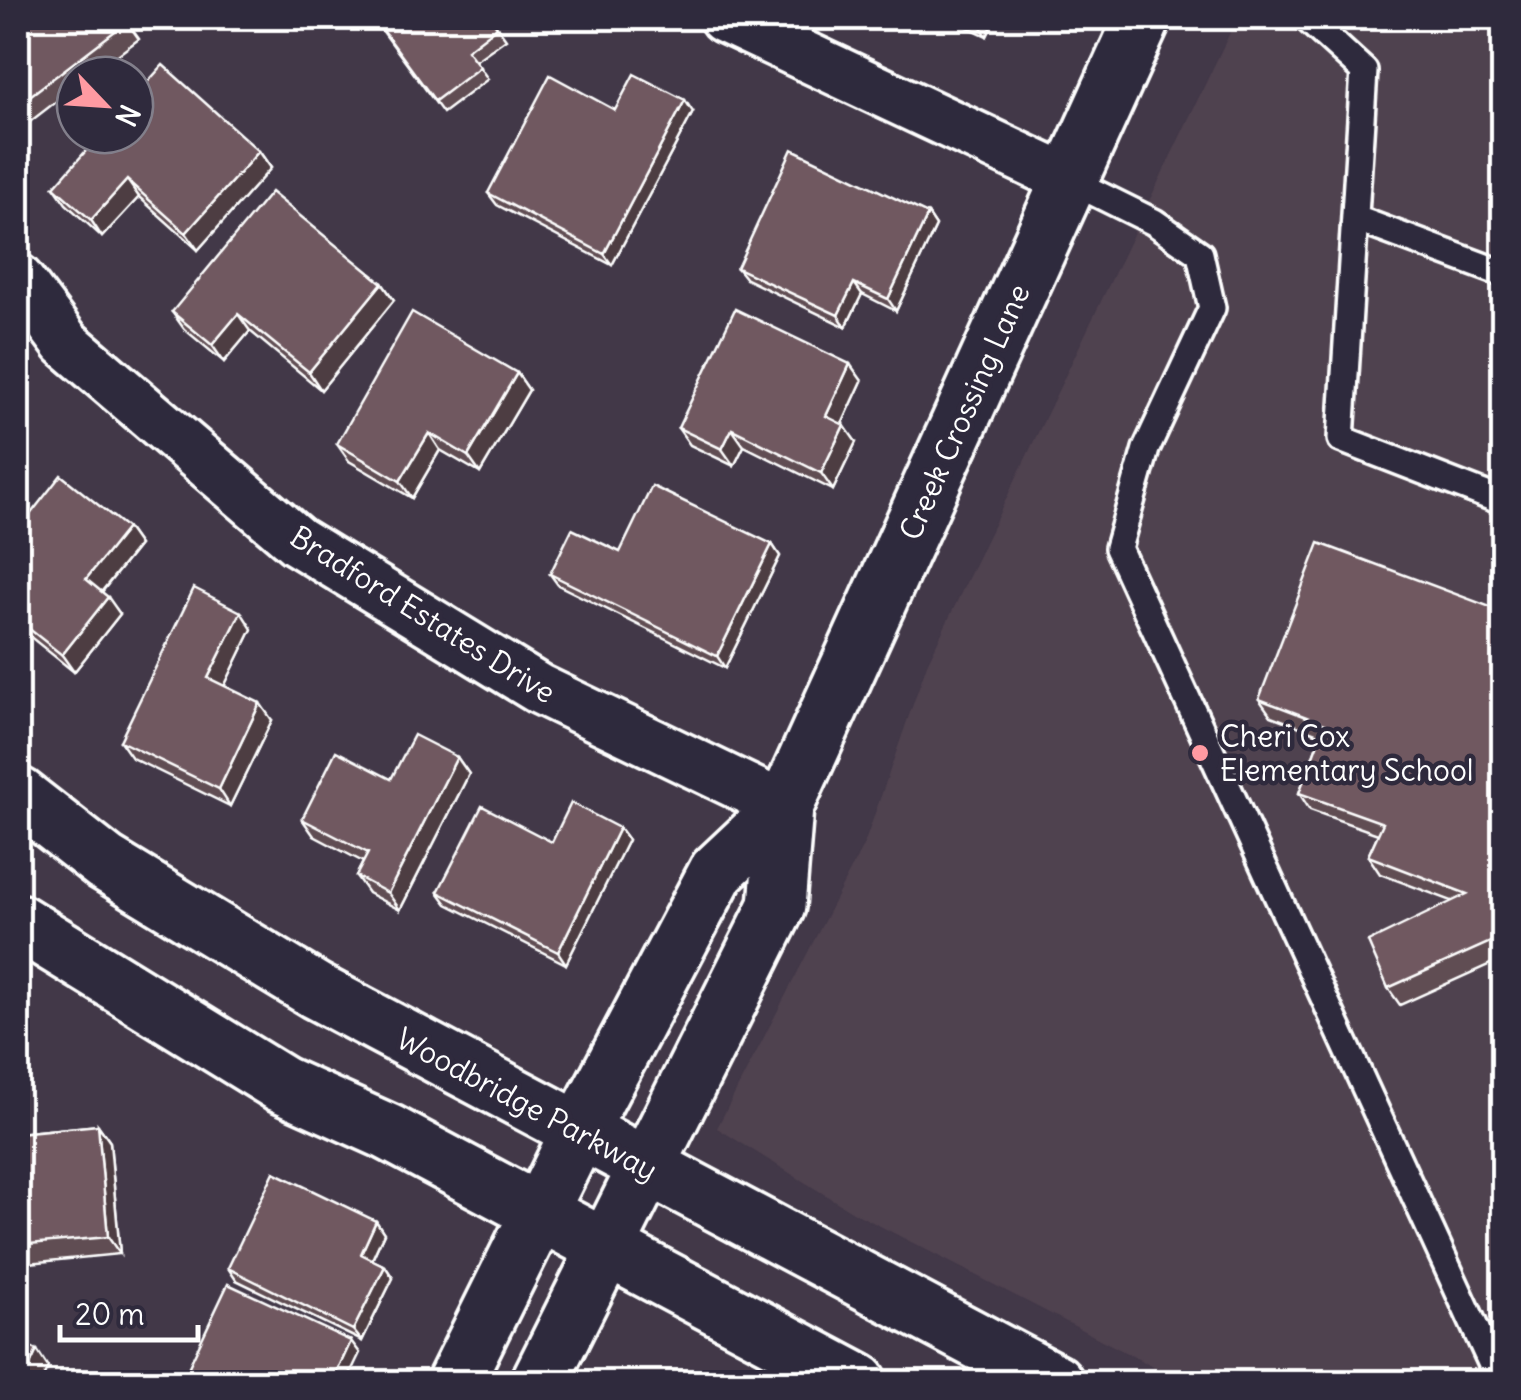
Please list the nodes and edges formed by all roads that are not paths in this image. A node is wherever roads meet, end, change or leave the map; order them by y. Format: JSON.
{"nodes":[{"id":1,"x":724,"y":18,"type":"edge"},
{"id":2,"x":1143,"y":18,"type":"edge"},
{"id":3,"x":1306,"y":18,"type":"edge"},
{"id":4,"x":1069,"y":180,"type":"junction"},
{"id":5,"x":1356,"y":219,"type":"junction"},
{"id":6,"x":1504,"y":274,"type":"edge"},
{"id":7,"x":18,"y":280,"type":"edge"},
{"id":8,"x":1504,"y":502,"type":"edge"},
{"id":9,"x":18,"y":795,"type":"edge"},
{"id":10,"x":785,"y":807,"type":"junction"},
{"id":11,"x":18,"y":922,"type":"edge"},
{"id":12,"x":578,"y":1132,"type":"junction"},
{"id":13,"x":648,"y":1168,"type":"junction"},
{"id":14,"x":538,"y":1212,"type":"junction"},
{"id":15,"x":606,"y":1248,"type":"junction"},
{"id":16,"x":454,"y":1382,"type":"edge"},
{"id":17,"x":539,"y":1382,"type":"edge"},
{"id":18,"x":859,"y":1382,"type":"edge"},
{"id":19,"x":1054,"y":1382,"type":"edge"},
{"id":20,"x":1500,"y":1382,"type":"edge"}],
"edges":[{"from":1,"to":4,"type":"street"},
{"from":2,"to":4,"type":"street","name":"Creek Crossing Lane"},
{"from":3,"to":5,"type":"lane"},
{"from":4,"to":10,"type":"street","name":"Creek Crossing Lane"},
{"from":4,"to":20,"type":"lane"},
{"from":5,"to":6,"type":"lane"},
{"from":5,"to":8,"type":"lane"},
{"from":7,"to":10,"type":"street","name":"Bradford Estates Drive"},
{"from":9,"to":12,"type":"street","name":"Woodbridge Parkway"},
{"from":10,"to":12,"type":"street","name":"Creek Crossing Lane"},
{"from":10,"to":13,"type":"street","name":"Creek Crossing Lane"},
{"from":11,"to":14,"type":"street"},
{"from":12,"to":13,"type":"street","name":"Woodbridge Parkway"},
{"from":12,"to":14,"type":"street","name":"Creek Crossing Lane"},
{"from":13,"to":15,"type":"street","name":"Creek Crossing Lane"},
{"from":13,"to":19,"type":"street","name":"Woodbridge Parkway"},
{"from":14,"to":15,"type":"street"},
{"from":14,"to":16,"type":"street","name":"Creek Crossing Lane"},
{"from":15,"to":17,"type":"street","name":"Creek Crossing Lane"},
{"from":15,"to":18,"type":"street"}]}
